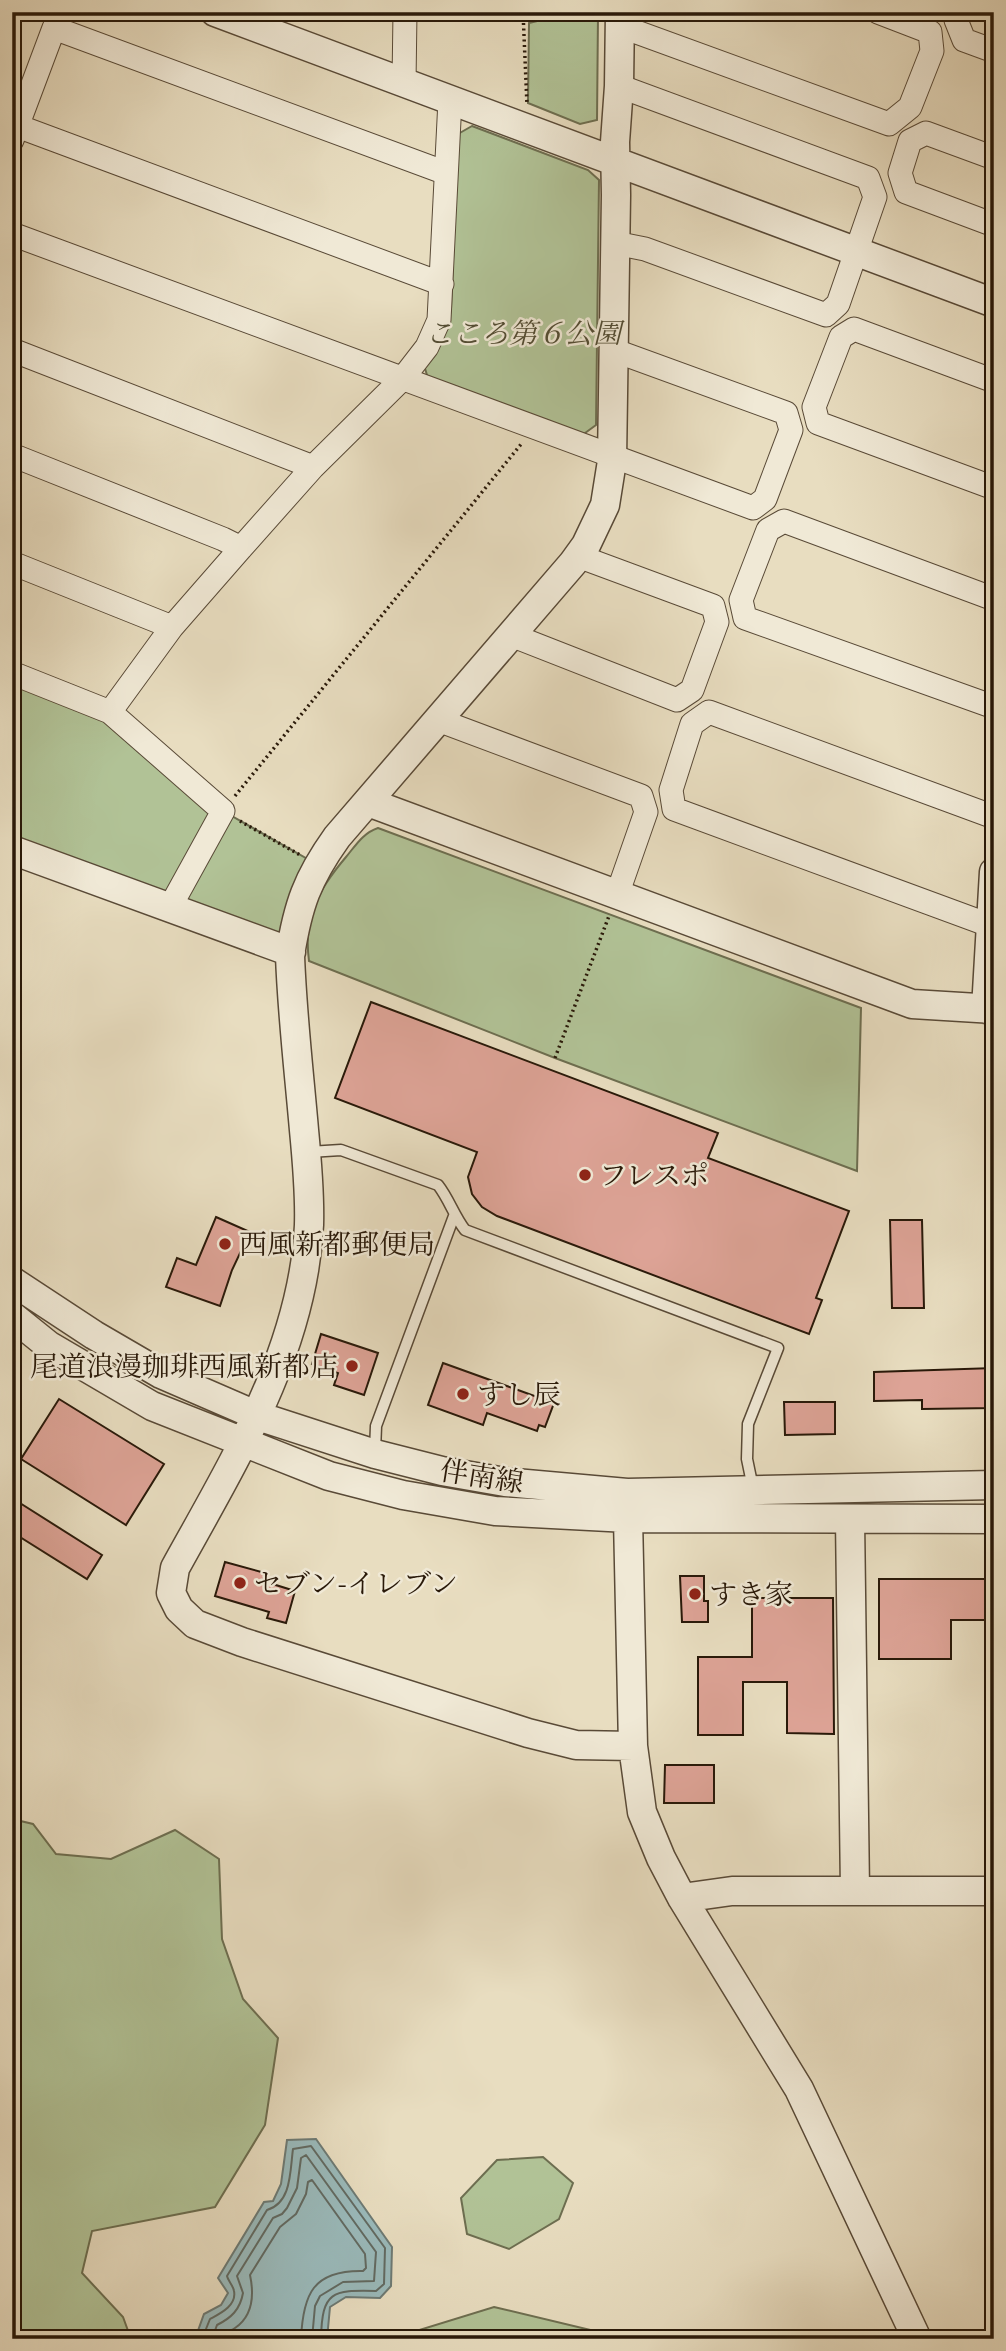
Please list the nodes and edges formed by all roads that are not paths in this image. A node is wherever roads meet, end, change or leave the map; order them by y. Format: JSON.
{"nodes":[{"id":1,"x":215,"y":12,"type":"edge"},
{"id":2,"x":405,"y":12,"type":"edge"},
{"id":3,"x":878,"y":12,"type":"edge"},
{"id":4,"x":959,"y":12,"type":"edge"},
{"id":5,"x":620,"y":19,"type":"edge"},
{"id":6,"x":994,"y":51,"type":"edge"},
{"id":7,"x":404,"y":83,"type":"junction"},
{"id":8,"x":619,"y":86,"type":"junction"},
{"id":9,"x":450,"y":100,"type":"junction"},
{"id":10,"x":14,"y":130,"type":"edge"},
{"id":11,"x":994,"y":158,"type":"edge"},
{"id":12,"x":615,"y":163,"type":"junction"},
{"id":13,"x":446,"y":173,"type":"junction"},
{"id":14,"x":994,"y":225,"type":"edge"},
{"id":15,"x":12,"y":234,"type":"edge"},
{"id":16,"x":615,"y":243,"type":"junction"},
{"id":17,"x":857,"y":252,"type":"junction"},
{"id":18,"x":442,"y":284,"type":"junction"},
{"id":19,"x":994,"y":303,"type":"edge"},
{"id":20,"x":12,"y":350,"type":"edge"},
{"id":21,"x":613,"y":350,"type":"junction"},
{"id":22,"x":403,"y":378,"type":"junction"},
{"id":23,"x":994,"y":381,"type":"edge"},
{"id":24,"x":12,"y":455,"type":"edge"},
{"id":25,"x":612,"y":458,"type":"junction"},
{"id":26,"x":313,"y":467,"type":"junction"},
{"id":27,"x":994,"y":488,"type":"edge"},
{"id":28,"x":241,"y":548,"type":"junction"},
{"id":29,"x":578,"y":556,"type":"junction"},
{"id":30,"x":12,"y":563,"type":"edge"},
{"id":31,"x":994,"y":599,"type":"edge"},
{"id":32,"x":172,"y":628,"type":"junction"},
{"id":33,"x":511,"y":635,"type":"junction"},
{"id":34,"x":12,"y":673,"type":"edge"},
{"id":35,"x":994,"y":707,"type":"edge"},
{"id":36,"x":110,"y":712,"type":"junction"},
{"id":37,"x":438,"y":720,"type":"junction"},
{"id":38,"x":368,"y":802,"type":"junction"},
{"id":39,"x":994,"y":817,"type":"edge"},
{"id":40,"x":12,"y":850,"type":"edge"},
{"id":41,"x":994,"y":872,"type":"edge"},
{"id":42,"x":617,"y":895,"type":"junction"},
{"id":43,"x":169,"y":909,"type":"junction"},
{"id":44,"x":989,"y":925,"type":"junction"},
{"id":45,"x":291,"y":952,"type":"junction"},
{"id":46,"x":990,"y":1009,"type":"edge"},
{"id":47,"x":306,"y":1152,"type":"junction"},
{"id":48,"x":454,"y":1216,"type":"junction"},
{"id":49,"x":12,"y":1281,"type":"edge"},
{"id":50,"x":12,"y":1315,"type":"edge"},
{"id":51,"x":258,"y":1416,"type":"junction"},
{"id":52,"x":244,"y":1442,"type":"junction"},
{"id":53,"x":374,"y":1454,"type":"junction"},
{"id":54,"x":994,"y":1485,"type":"edge"},
{"id":55,"x":753,"y":1490,"type":"junction"},
{"id":56,"x":628,"y":1518,"type":"junction"},
{"id":57,"x":849,"y":1519,"type":"junction"},
{"id":58,"x":994,"y":1519,"type":"edge"},
{"id":59,"x":633,"y":1746,"type":"junction"},
{"id":60,"x":855,"y":1891,"type":"junction"},
{"id":61,"x":994,"y":1891,"type":"edge"},
{"id":62,"x":682,"y":1898,"type":"junction"},
{"id":63,"x":917,"y":2339,"type":"edge"}],
"edges":[{"from":1,"to":7,"type":"street"},
{"from":2,"to":7,"type":"street"},
{"from":3,"to":5,"type":"street"},
{"from":4,"to":6,"type":"street"},
{"from":5,"to":8,"type":"street"},
{"from":7,"to":9,"type":"street"},
{"from":8,"to":12,"type":"street"},
{"from":8,"to":17,"type":"street"},
{"from":9,"to":12,"type":"street"},
{"from":9,"to":13,"type":"street"},
{"from":10,"to":13,"type":"street"},
{"from":10,"to":18,"type":"street"},
{"from":11,"to":14,"type":"street"},
{"from":12,"to":16,"type":"street"},
{"from":12,"to":17,"type":"street"},
{"from":13,"to":18,"type":"street"},
{"from":15,"to":22,"type":"street"},
{"from":16,"to":17,"type":"street"},
{"from":16,"to":21,"type":"street"},
{"from":17,"to":19,"type":"street"},
{"from":18,"to":22,"type":"street"},
{"from":20,"to":26,"type":"street"},
{"from":21,"to":25,"type":"street"},
{"from":21,"to":25,"type":"street"},
{"from":22,"to":25,"type":"street"},
{"from":22,"to":26,"type":"street"},
{"from":23,"to":27,"type":"street"},
{"from":24,"to":28,"type":"street"},
{"from":25,"to":29,"type":"street"},
{"from":26,"to":28,"type":"street"},
{"from":28,"to":32,"type":"street"},
{"from":29,"to":33,"type":"street"},
{"from":29,"to":33,"type":"street"},
{"from":30,"to":32,"type":"street"},
{"from":31,"to":35,"type":"street"},
{"from":32,"to":36,"type":"street"},
{"from":33,"to":37,"type":"street"},
{"from":34,"to":36,"type":"street"},
{"from":36,"to":43,"type":"street"},
{"from":37,"to":38,"type":"street"},
{"from":37,"to":42,"type":"street"},
{"from":38,"to":42,"type":"street"},
{"from":38,"to":45,"type":"street"},
{"from":39,"to":44,"type":"street"},
{"from":40,"to":43,"type":"street"},
{"from":41,"to":44,"type":"street"},
{"from":42,"to":46,"type":"street"},
{"from":43,"to":45,"type":"street"},
{"from":44,"to":46,"type":"street"},
{"from":45,"to":47,"type":"street"},
{"from":47,"to":48,"type":"lane"},
{"from":47,"to":51,"type":"street"},
{"from":48,"to":53,"type":"lane"},
{"from":48,"to":55,"type":"lane"},
{"from":49,"to":51,"type":"street","name":"伴南線"},
{"from":50,"to":52,"type":"street","name":"伴南線"},
{"from":51,"to":52,"type":"street"},
{"from":51,"to":53,"type":"street","name":"伴南線"},
{"from":52,"to":56,"type":"street","name":"伴南線"},
{"from":52,"to":59,"type":"street"},
{"from":53,"to":55,"type":"street","name":"伴南線"},
{"from":54,"to":55,"type":"street","name":"伴南線"},
{"from":56,"to":57,"type":"street","name":"伴南線"},
{"from":56,"to":59,"type":"street"},
{"from":57,"to":58,"type":"street","name":"伴南線"},
{"from":57,"to":60,"type":"street"},
{"from":59,"to":62,"type":"street"},
{"from":60,"to":61,"type":"street"},
{"from":60,"to":62,"type":"street"},
{"from":62,"to":63,"type":"street"}]}
